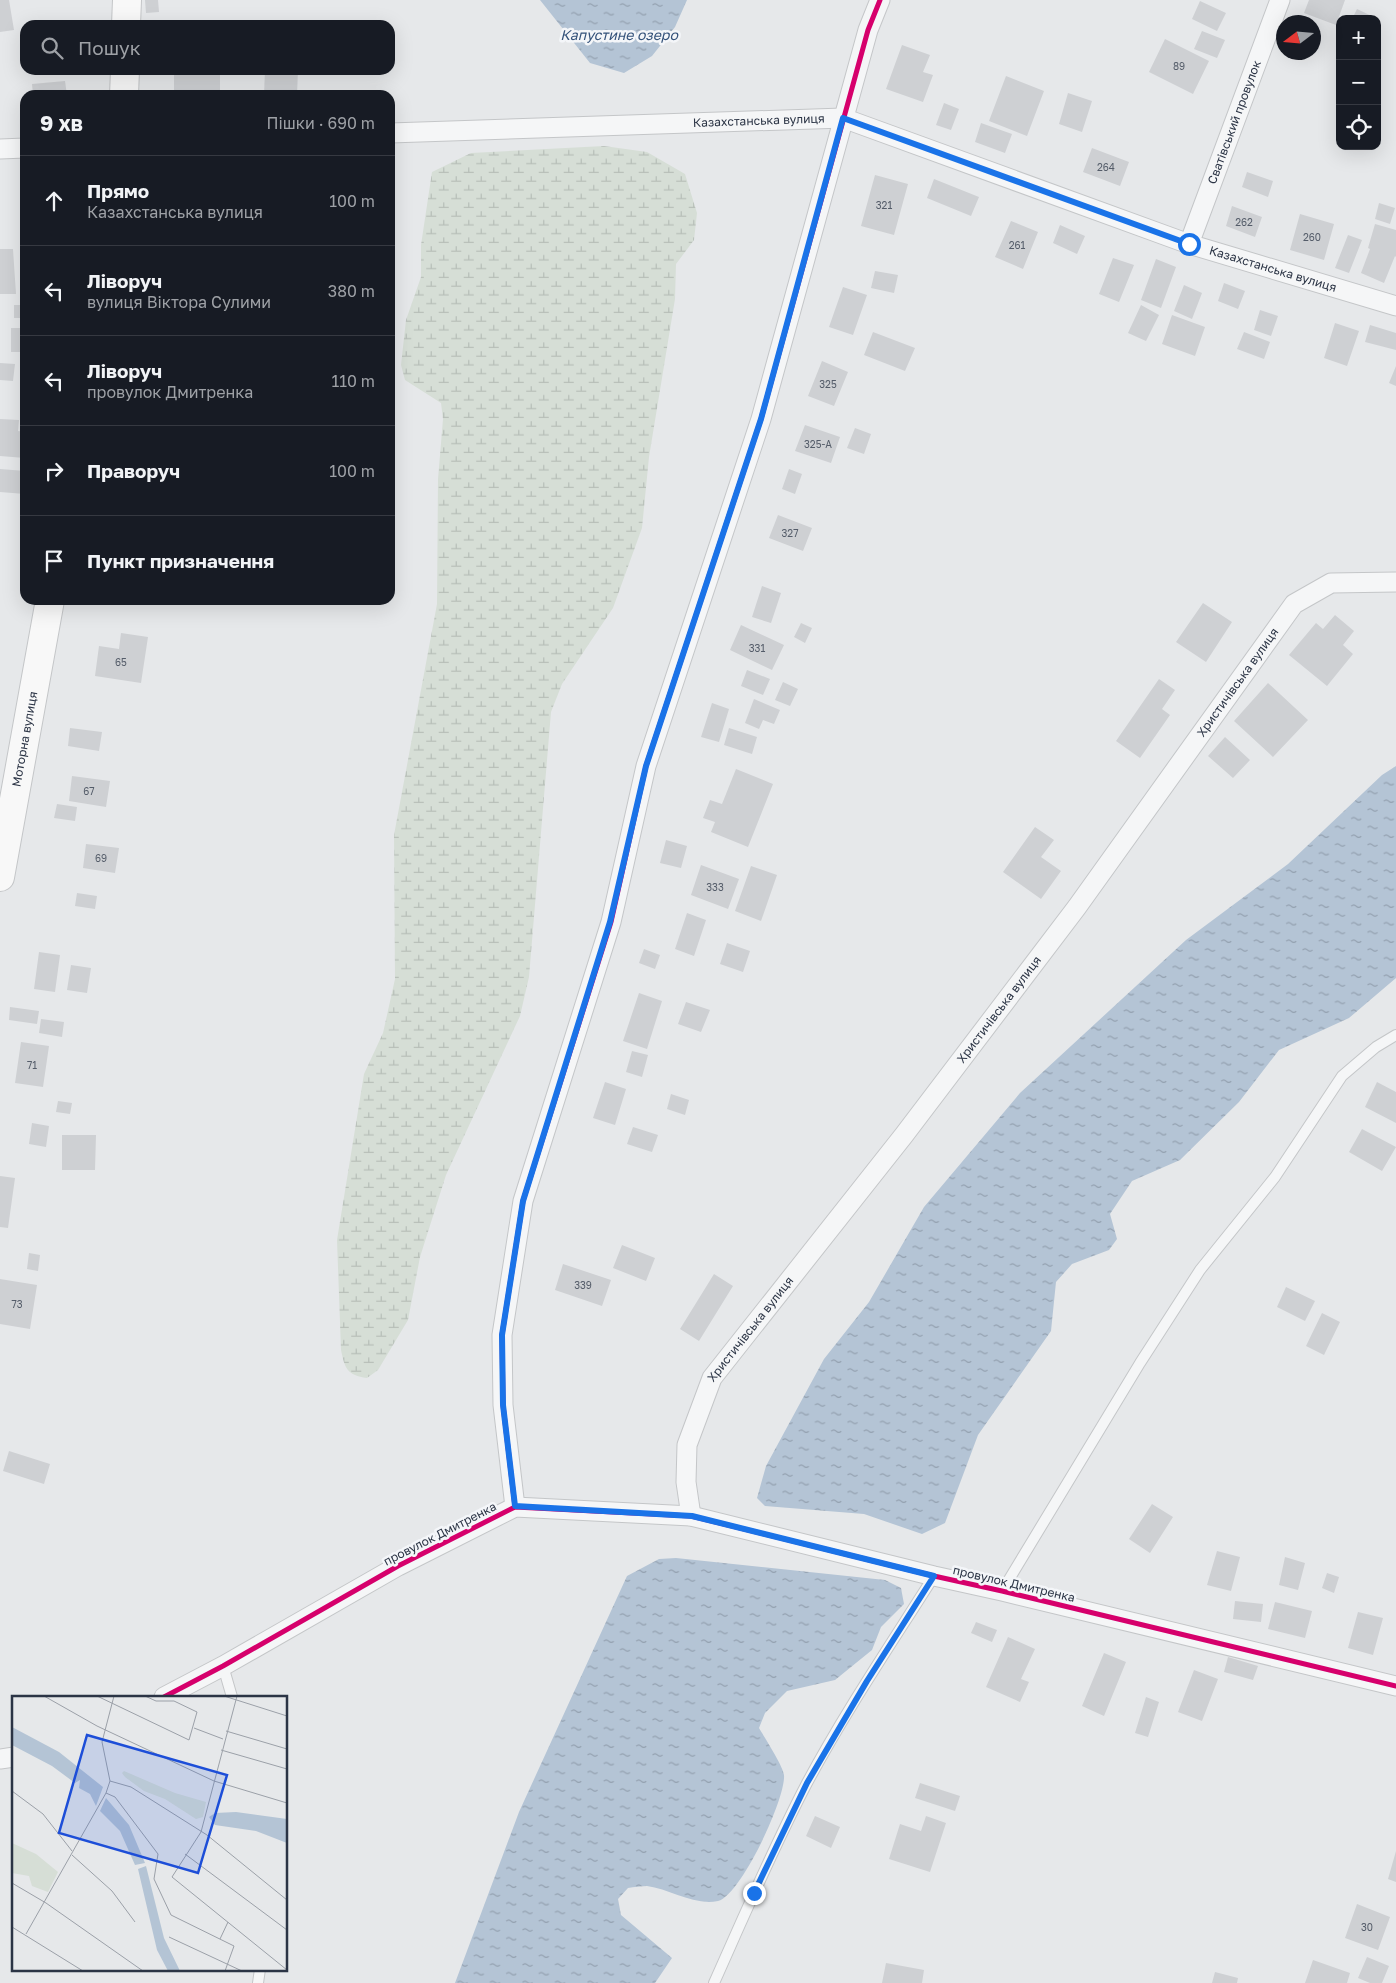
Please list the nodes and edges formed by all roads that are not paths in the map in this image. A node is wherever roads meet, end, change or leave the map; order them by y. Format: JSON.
{"nodes":[{"id":1,"x":127,"y":0,"type":"edge"},
{"id":2,"x":880,"y":0,"type":"edge"},
{"id":3,"x":1280,"y":0,"type":"edge"},
{"id":4,"x":126,"y":20,"type":"edge"},
{"id":5,"x":125,"y":75,"type":"edge"},
{"id":6,"x":124,"y":90,"type":"edge"},
{"id":7,"x":843,"y":118,"type":"junction"},
{"id":8,"x":395,"y":133,"type":"edge"},
{"id":9,"x":20,"y":148,"type":"edge"},
{"id":10,"x":0,"y":149,"type":"edge"},
{"id":11,"x":1189,"y":244,"type":"junction"},
{"id":12,"x":1396,"y":306,"type":"edge"},
{"id":13,"x":1396,"y":582,"type":"edge"},
{"id":14,"x":49,"y":605,"type":"edge"},
{"id":15,"x":0,"y":877,"type":"edge"},
{"id":16,"x":1396,"y":1035,"type":"edge"},
{"id":17,"x":515,"y":1506,"type":"junction"},
{"id":18,"x":692,"y":1516,"type":"junction"},
{"id":19,"x":934,"y":1576,"type":"junction"},
{"id":20,"x":1002,"y":1591,"type":"junction"},
{"id":21,"x":223,"y":1666,"type":"junction"},
{"id":22,"x":1396,"y":1686,"type":"edge"},
{"id":23,"x":166,"y":1696,"type":"edge"},
{"id":24,"x":232,"y":1696,"type":"edge"},
{"id":25,"x":260,"y":1970,"type":"edge"},
{"id":26,"x":258,"y":1983,"type":"edge"},
{"id":27,"x":714,"y":1983,"type":"edge"}],
"edges":[{"from":1,"to":4,"type":"street"},
{"from":2,"to":7,"type":"street"},
{"from":3,"to":11,"type":"street","name":"Сватівський провулок"},
{"from":5,"to":6,"type":"street"},
{"from":7,"to":8,"type":"street","name":"Казахстанська вулиця"},
{"from":7,"to":11,"type":"street","name":"Казахстанська вулиця"},
{"from":7,"to":17,"type":"street"},
{"from":9,"to":10,"type":"street"},
{"from":11,"to":12,"type":"street","name":"Казахстанська вулиця"},
{"from":13,"to":18,"type":"street","name":"Христичівська вулиця"},
{"from":14,"to":15,"type":"street","name":"Моторна вулиця"},
{"from":16,"to":20,"type":"lane"},
{"from":17,"to":18,"type":"street","name":"провулок Дмитренка"},
{"from":17,"to":21,"type":"street","name":"провулок Дмитренка"},
{"from":18,"to":19,"type":"street","name":"провулок Дмитренка"},
{"from":19,"to":20,"type":"street","name":"провулок Дмитренка"},
{"from":19,"to":27,"type":"lane"},
{"from":20,"to":22,"type":"street","name":"провулок Дмитренка"},
{"from":21,"to":23,"type":"street","name":"провулок Дмитренка"},
{"from":21,"to":24,"type":"lane"},
{"from":25,"to":26,"type":"lane"}]}
